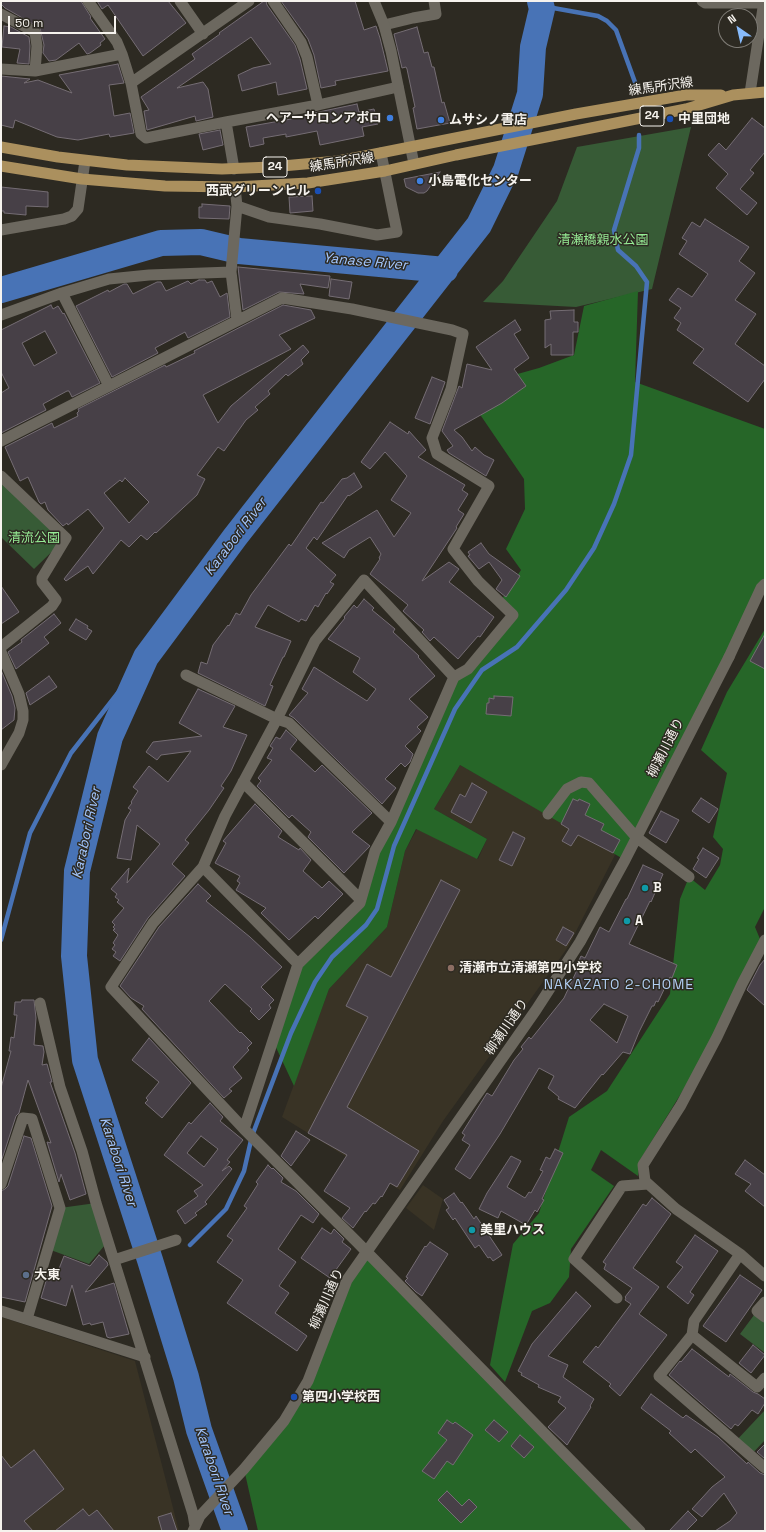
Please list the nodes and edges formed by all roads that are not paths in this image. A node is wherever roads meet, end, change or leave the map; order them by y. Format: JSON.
{"nodes":[{"id":1,"x":88,"y":1,"type":"edge"},
{"id":2,"x":180,"y":1,"type":"edge"},
{"id":3,"x":249,"y":1,"type":"edge"},
{"id":4,"x":273,"y":1,"type":"edge"},
{"id":5,"x":374,"y":1,"type":"edge"},
{"id":6,"x":434,"y":1,"type":"edge"},
{"id":7,"x":702,"y":1,"type":"edge"},
{"id":8,"x":764,"y":2,"type":"edge"},
{"id":9,"x":1,"y":14,"type":"edge"},
{"id":10,"x":384,"y":25,"type":"junction"},
{"id":11,"x":203,"y":34,"type":"junction"},
{"id":12,"x":122,"y":54,"type":"junction"},
{"id":13,"x":1,"y":69,"type":"edge"},
{"id":14,"x":35,"y":71,"type":"junction"},
{"id":15,"x":131,"y":83,"type":"junction"},
{"id":16,"x":398,"y":87,"type":"junction"},
{"id":17,"x":765,"y":92,"type":"edge"},
{"id":18,"x":750,"y":93,"type":"junction"},
{"id":19,"x":733,"y":95,"type":"junction"},
{"id":20,"x":318,"y":105,"type":"junction"},
{"id":21,"x":226,"y":122,"type":"junction"},
{"id":22,"x":1,"y":147,"type":"edge"},
{"id":23,"x":410,"y":147,"type":"junction"},
{"id":24,"x":381,"y":153,"type":"junction"},
{"id":25,"x":85,"y":161,"type":"junction"},
{"id":26,"x":414,"y":164,"type":"junction"},
{"id":27,"x":1,"y":166,"type":"edge"},
{"id":28,"x":234,"y":169,"type":"junction"},
{"id":29,"x":385,"y":170,"type":"junction"},
{"id":30,"x":82,"y":179,"type":"junction"},
{"id":31,"x":235,"y":187,"type":"junction"},
{"id":32,"x":237,"y":206,"type":"junction"},
{"id":33,"x":1,"y":230,"type":"edge"},
{"id":34,"x":231,"y":268,"type":"junction"},
{"id":35,"x":62,"y":293,"type":"junction"},
{"id":36,"x":1,"y":315,"type":"edge"},
{"id":37,"x":237,"y":320,"type":"junction"},
{"id":38,"x":109,"y":386,"type":"junction"},
{"id":39,"x":1,"y":441,"type":"edge"},
{"id":40,"x":1,"y":476,"type":"edge"},
{"id":41,"x":765,"y":584,"type":"edge"},
{"id":42,"x":1,"y":647,"type":"edge"},
{"id":43,"x":1,"y":652,"type":"edge"},
{"id":44,"x":186,"y":675,"type":"dead end"},
{"id":45,"x":454,"y":677,"type":"junction"},
{"id":46,"x":277,"y":719,"type":"junction"},
{"id":47,"x":1,"y":765,"type":"edge"},
{"id":48,"x":243,"y":782,"type":"junction"},
{"id":49,"x":548,"y":814,"type":"dead end"},
{"id":50,"x":391,"y":822,"type":"junction"},
{"id":51,"x":636,"y":836,"type":"junction"},
{"id":52,"x":202,"y":867,"type":"junction"},
{"id":53,"x":689,"y":877,"type":"dead end"},
{"id":54,"x":361,"y":900,"type":"junction"},
{"id":55,"x":765,"y":940,"type":"edge"},
{"id":56,"x":298,"y":964,"type":"junction"},
{"id":57,"x":40,"y":1002,"type":"dead end"},
{"id":58,"x":246,"y":1130,"type":"junction"},
{"id":59,"x":1,"y":1184,"type":"edge"},
{"id":60,"x":648,"y":1184,"type":"junction"},
{"id":61,"x":176,"y":1240,"type":"dead end"},
{"id":62,"x":367,"y":1252,"type":"junction"},
{"id":63,"x":740,"y":1254,"type":"junction"},
{"id":64,"x":115,"y":1259,"type":"junction"},
{"id":65,"x":765,"y":1276,"type":"edge"},
{"id":66,"x":617,"y":1298,"type":"dead end"},
{"id":67,"x":765,"y":1302,"type":"edge"},
{"id":68,"x":1,"y":1311,"type":"edge"},
{"id":69,"x":765,"y":1318,"type":"edge"},
{"id":70,"x":27,"y":1320,"type":"junction"},
{"id":71,"x":692,"y":1335,"type":"junction"},
{"id":72,"x":145,"y":1357,"type":"junction"},
{"id":73,"x":765,"y":1378,"type":"edge"},
{"id":74,"x":765,"y":1468,"type":"edge"},
{"id":75,"x":196,"y":1524,"type":"edge"},
{"id":76,"x":640,"y":1531,"type":"edge"}],
"edges":[{"from":1,"to":12,"type":"street"},
{"from":2,"to":11,"type":"street"},
{"from":3,"to":11,"type":"street"},
{"from":4,"to":20,"type":"street"},
{"from":5,"to":10,"type":"street"},
{"from":6,"to":10,"type":"street"},
{"from":7,"to":8,"type":"street"},
{"from":8,"to":18,"type":"street"},
{"from":9,"to":14,"type":"street"},
{"from":10,"to":16,"type":"street"},
{"from":11,"to":15,"type":"street"},
{"from":12,"to":14,"type":"street"},
{"from":12,"to":15,"type":"street"},
{"from":13,"to":14,"type":"street"},
{"from":15,"to":21,"type":"street"},
{"from":16,"to":20,"type":"street"},
{"from":16,"to":23,"type":"street"},
{"from":17,"to":18,"type":"main road","number":"24"},
{"from":18,"to":19,"type":"main road","number":"24"},
{"from":19,"to":23,"type":"main road","name":"練馬所沢線","number":"24"},
{"from":19,"to":26,"type":"main road","name":"練馬所沢線","number":"24"},
{"from":20,"to":21,"type":"street"},
{"from":21,"to":28,"type":"street"},
{"from":22,"to":25,"type":"main road","name":"練馬所沢線","number":"24"},
{"from":23,"to":24,"type":"main road","name":"練馬所沢線","number":"24"},
{"from":23,"to":26,"type":"street"},
{"from":24,"to":28,"type":"main road","name":"練馬所沢線","number":"24"},
{"from":24,"to":29,"type":"street"},
{"from":25,"to":28,"type":"main road","name":"練馬所沢線","number":"24"},
{"from":25,"to":30,"type":"street"},
{"from":26,"to":29,"type":"main road","name":"練馬所沢線","number":"24"},
{"from":27,"to":30,"type":"main road","name":"練馬所沢線","number":"24"},
{"from":29,"to":31,"type":"main road","name":"練馬所沢線","number":"24"},
{"from":29,"to":32,"type":"street"},
{"from":30,"to":31,"type":"main road","name":"練馬所沢線","number":"24"},
{"from":30,"to":33,"type":"street"},
{"from":31,"to":32,"type":"street"},
{"from":32,"to":34,"type":"street"},
{"from":34,"to":35,"type":"street"},
{"from":34,"to":37,"type":"street"},
{"from":35,"to":36,"type":"street"},
{"from":35,"to":38,"type":"street"},
{"from":37,"to":38,"type":"street"},
{"from":37,"to":45,"type":"street"},
{"from":38,"to":39,"type":"street"},
{"from":40,"to":42,"type":"street"},
{"from":41,"to":51,"type":"street","name":"柳瀬川通り"},
{"from":43,"to":47,"type":"street"},
{"from":44,"to":46,"type":"street"},
{"from":45,"to":46,"type":"street"},
{"from":45,"to":50,"type":"street"},
{"from":46,"to":48,"type":"street"},
{"from":46,"to":50,"type":"street"},
{"from":48,"to":52,"type":"street"},
{"from":48,"to":54,"type":"street"},
{"from":49,"to":51,"type":"street"},
{"from":50,"to":54,"type":"street"},
{"from":51,"to":53,"type":"street"},
{"from":51,"to":62,"type":"street","name":"柳瀬川通り"},
{"from":52,"to":56,"type":"street"},
{"from":52,"to":58,"type":"street"},
{"from":54,"to":56,"type":"street"},
{"from":55,"to":60,"type":"street"},
{"from":56,"to":58,"type":"street"},
{"from":57,"to":64,"type":"street"},
{"from":58,"to":62,"type":"street"},
{"from":59,"to":70,"type":"street"},
{"from":60,"to":63,"type":"street"},
{"from":60,"to":66,"type":"street"},
{"from":61,"to":64,"type":"street"},
{"from":62,"to":75,"type":"street","name":"柳瀬川通り"},
{"from":62,"to":76,"type":"street"},
{"from":63,"to":65,"type":"street"},
{"from":63,"to":71,"type":"street"},
{"from":64,"to":72,"type":"street"},
{"from":67,"to":69,"type":"street"},
{"from":68,"to":70,"type":"street"},
{"from":70,"to":72,"type":"street"},
{"from":71,"to":73,"type":"street"},
{"from":71,"to":74,"type":"street"},
{"from":72,"to":75,"type":"street"}]}
